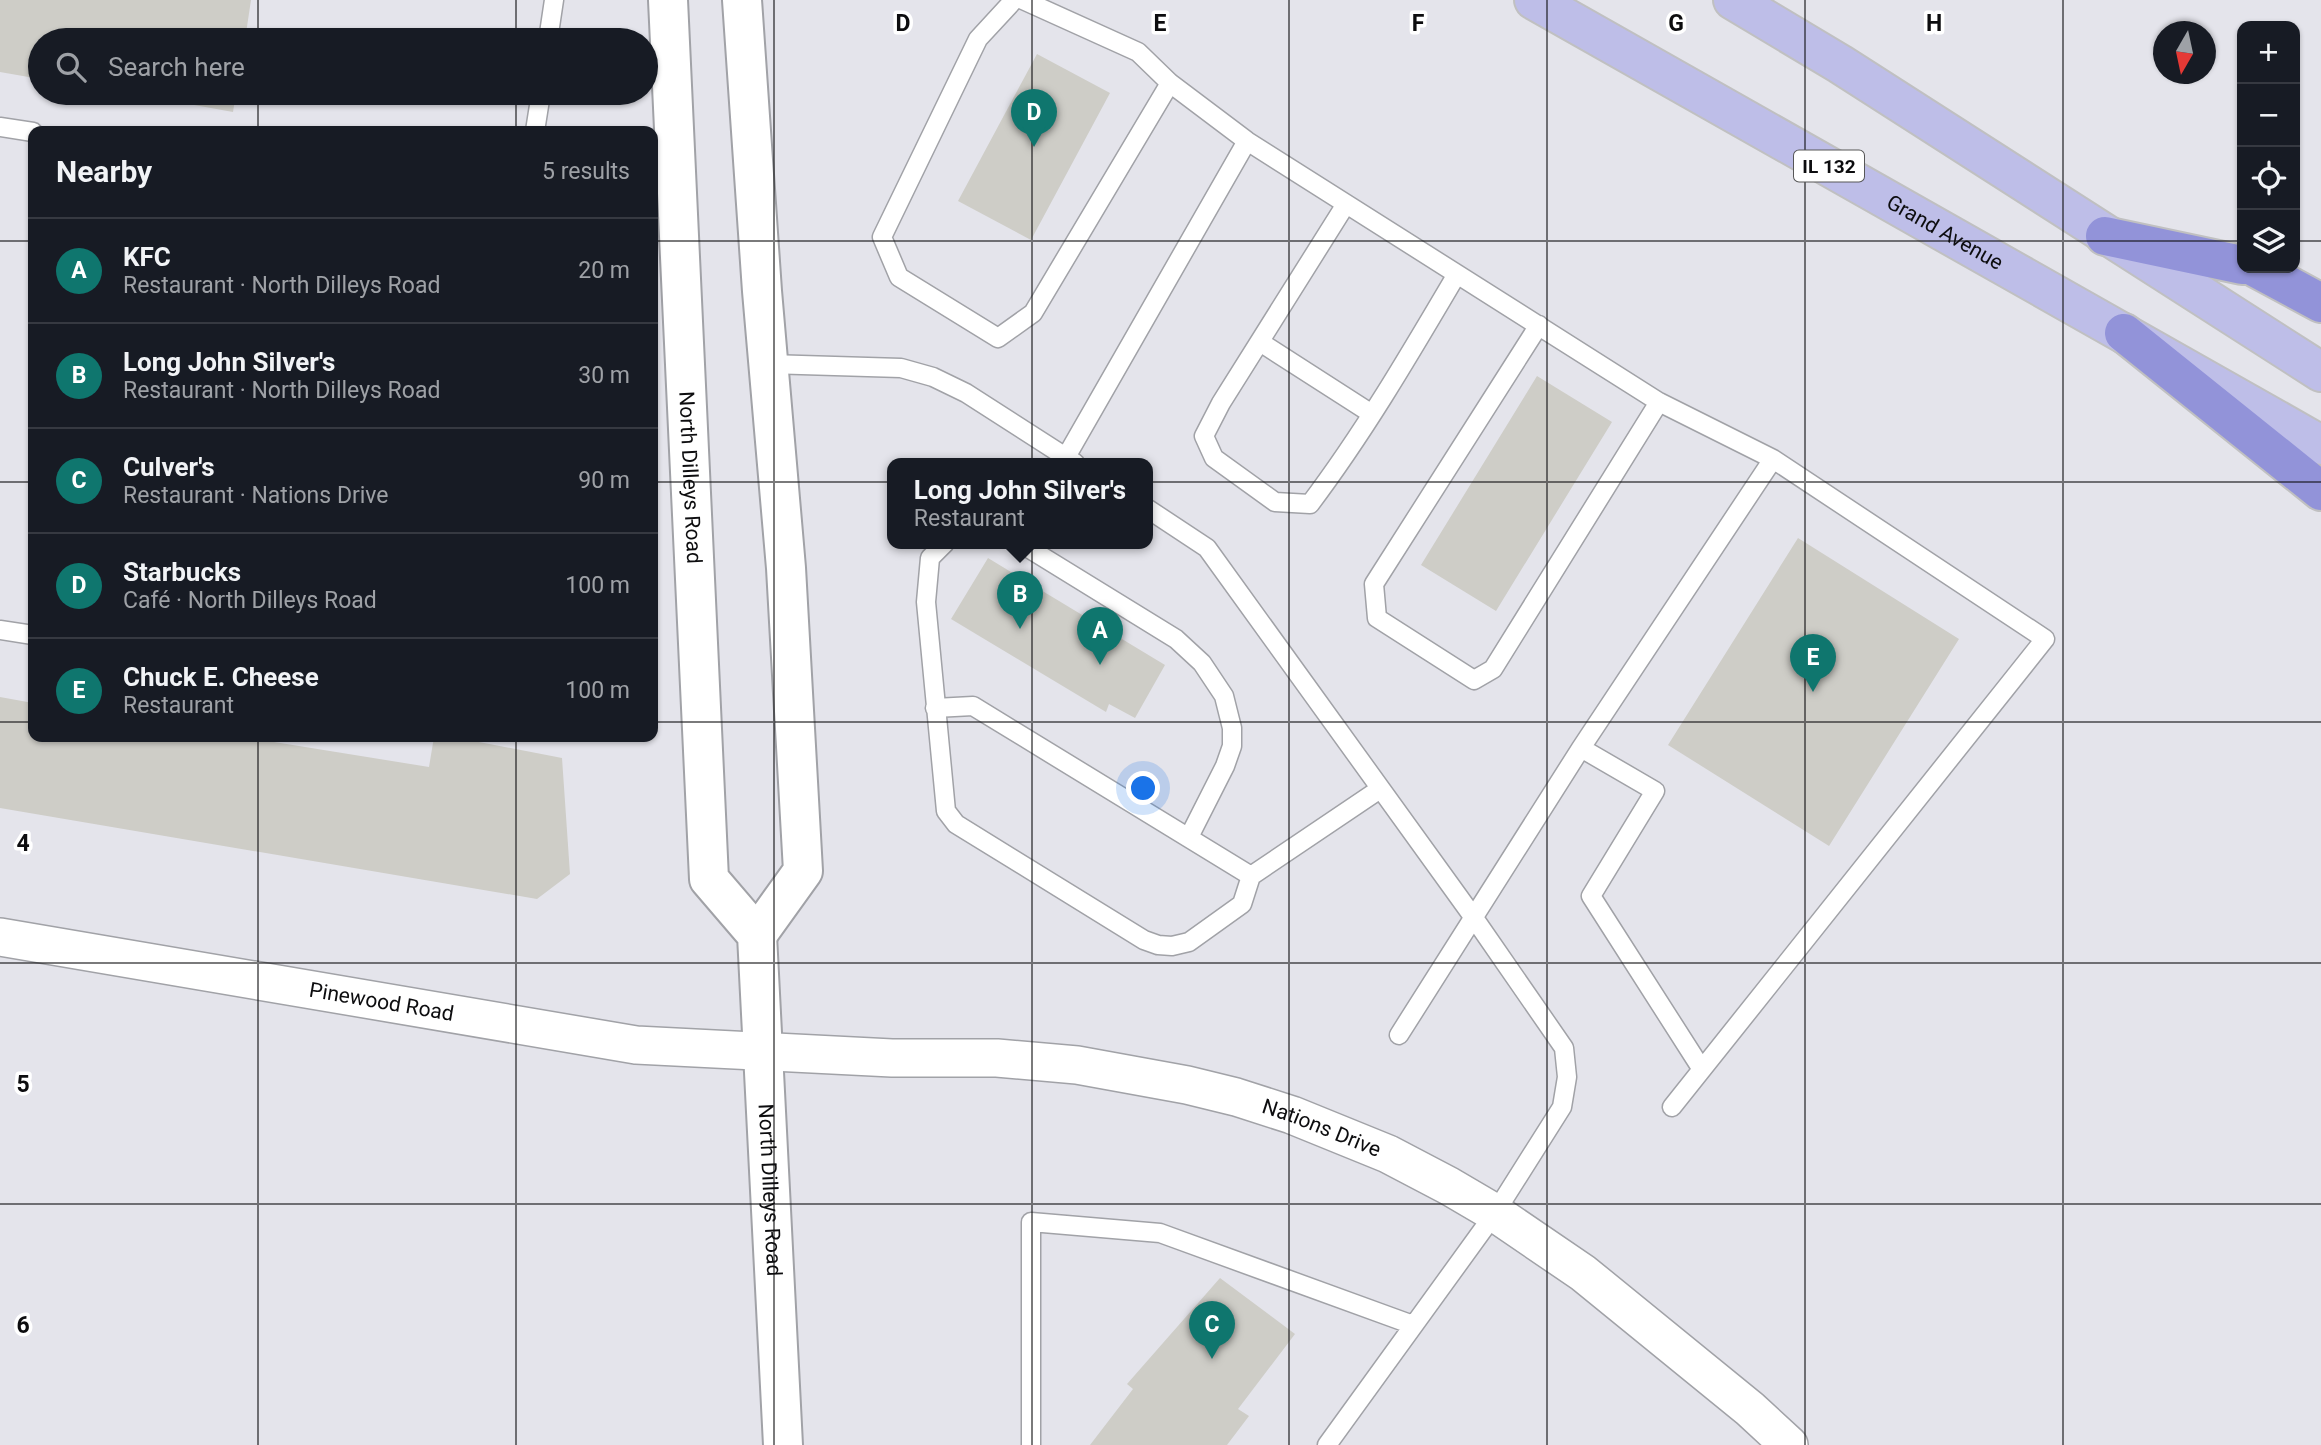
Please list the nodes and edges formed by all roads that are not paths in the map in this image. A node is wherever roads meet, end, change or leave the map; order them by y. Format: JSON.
{"nodes":[{"id":1,"x":554,"y":0,"type":"edge"},
{"id":2,"x":668,"y":0,"type":"edge"},
{"id":3,"x":742,"y":0,"type":"edge"},
{"id":4,"x":1014,"y":0,"type":"edge"},
{"id":5,"x":1023,"y":0,"type":"edge"},
{"id":6,"x":1534,"y":0,"type":"edge"},
{"id":7,"x":1734,"y":0,"type":"edge"},
{"id":8,"x":550,"y":28,"type":"edge"},
{"id":9,"x":1170,"y":83,"type":"junction"},
{"id":10,"x":539,"y":105,"type":"edge"},
{"id":11,"x":536,"y":126,"type":"edge"},
{"id":12,"x":0,"y":127,"type":"edge"},
{"id":13,"x":28,"y":131,"type":"edge"},
{"id":14,"x":1247,"y":141,"type":"junction"},
{"id":15,"x":1346,"y":204,"type":"junction"},
{"id":16,"x":2105,"y":236,"type":"junction"},
{"id":17,"x":2237,"y":264,"type":"edge"},
{"id":18,"x":2265,"y":273,"type":"edge"},
{"id":19,"x":1457,"y":274,"type":"junction"},
{"id":20,"x":2321,"y":303,"type":"edge"},
{"id":21,"x":1539,"y":325,"type":"junction"},
{"id":22,"x":2124,"y":332,"type":"junction"},
{"id":23,"x":1260,"y":342,"type":"junction"},
{"id":24,"x":768,"y":364,"type":"junction"},
{"id":25,"x":2321,"y":372,"type":"edge"},
{"id":26,"x":1659,"y":402,"type":"junction"},
{"id":27,"x":1372,"y":414,"type":"junction"},
{"id":28,"x":2321,"y":445,"type":"edge"},
{"id":29,"x":1068,"y":458,"type":"edge"},
{"id":30,"x":1072,"y":458,"type":"edge"},
{"id":31,"x":1773,"y":460,"type":"junction"},
{"id":32,"x":2321,"y":491,"type":"edge"},
{"id":33,"x":1153,"y":512,"type":"edge"},
{"id":34,"x":939,"y":549,"type":"edge"},
{"id":35,"x":1030,"y":549,"type":"edge"},
{"id":36,"x":0,"y":630,"type":"edge"},
{"id":37,"x":28,"y":634,"type":"edge"},
{"id":38,"x":935,"y":708,"type":"junction"},
{"id":39,"x":1580,"y":748,"type":"junction"},
{"id":40,"x":1380,"y":789,"type":"junction"},
{"id":41,"x":1189,"y":837,"type":"junction"},
{"id":42,"x":1251,"y":876,"type":"junction"},
{"id":43,"x":1474,"y":918,"type":"junction"},
{"id":44,"x":757,"y":935,"type":"junction"},
{"id":45,"x":0,"y":937,"type":"edge"},
{"id":46,"x":1399,"y":1035,"type":"dead end"},
{"id":47,"x":764,"y":1052,"type":"junction"},
{"id":48,"x":1701,"y":1068,"type":"junction"},
{"id":49,"x":1672,"y":1107,"type":"dead end"},
{"id":50,"x":1495,"y":1213,"type":"junction"},
{"id":51,"x":1413,"y":1325,"type":"junction"},
{"id":52,"x":783,"y":1445,"type":"edge"},
{"id":53,"x":1031,"y":1445,"type":"edge"},
{"id":54,"x":1327,"y":1445,"type":"edge"},
{"id":55,"x":1789,"y":1445,"type":"edge"}],
"edges":[{"from":1,"to":8,"type":"lane"},
{"from":2,"to":44,"type":"street","name":"North Dilleys Road"},
{"from":3,"to":24,"type":"street"},
{"from":4,"to":9,"type":"lane"},
{"from":5,"to":9,"type":"lane"},
{"from":6,"to":22,"type":"main road","name":"Grand Avenue","number":"IL 132"},
{"from":7,"to":16,"type":"main road"},
{"from":9,"to":14,"type":"lane"},
{"from":10,"to":11,"type":"lane"},
{"from":12,"to":13,"type":"lane"},
{"from":14,"to":15,"type":"lane"},
{"from":14,"to":30,"type":"lane"},
{"from":15,"to":19,"type":"lane"},
{"from":15,"to":23,"type":"lane"},
{"from":16,"to":17,"type":"highway"},
{"from":16,"to":25,"type":"main road"},
{"from":18,"to":20,"type":"highway"},
{"from":19,"to":21,"type":"lane"},
{"from":19,"to":27,"type":"lane"},
{"from":21,"to":26,"type":"lane"},
{"from":21,"to":26,"type":"lane"},
{"from":22,"to":28,"type":"main road","name":"Grand Avenue","number":"IL 132"},
{"from":22,"to":32,"type":"highway"},
{"from":23,"to":27,"type":"lane"},
{"from":23,"to":27,"type":"lane"},
{"from":24,"to":29,"type":"lane"},
{"from":24,"to":44,"type":"street"},
{"from":26,"to":31,"type":"lane"},
{"from":31,"to":39,"type":"lane"},
{"from":31,"to":48,"type":"lane"},
{"from":33,"to":40,"type":"lane"},
{"from":34,"to":38,"type":"lane"},
{"from":35,"to":41,"type":"lane"},
{"from":36,"to":37,"type":"lane"},
{"from":38,"to":41,"type":"lane"},
{"from":38,"to":42,"type":"lane"},
{"from":39,"to":43,"type":"lane"},
{"from":39,"to":48,"type":"lane"},
{"from":40,"to":42,"type":"lane"},
{"from":40,"to":43,"type":"lane"},
{"from":41,"to":42,"type":"lane"},
{"from":43,"to":46,"type":"lane"},
{"from":43,"to":50,"type":"lane"},
{"from":44,"to":47,"type":"street","name":"North Dilleys Road"},
{"from":45,"to":47,"type":"street","name":"Pinewood Road"},
{"from":47,"to":50,"type":"street","name":"Nations Drive"},
{"from":47,"to":52,"type":"street","name":"North Dilleys Road"},
{"from":48,"to":49,"type":"lane"},
{"from":50,"to":51,"type":"lane"},
{"from":50,"to":55,"type":"street","name":"Nations Drive"},
{"from":51,"to":53,"type":"lane"},
{"from":51,"to":54,"type":"lane"}]}
